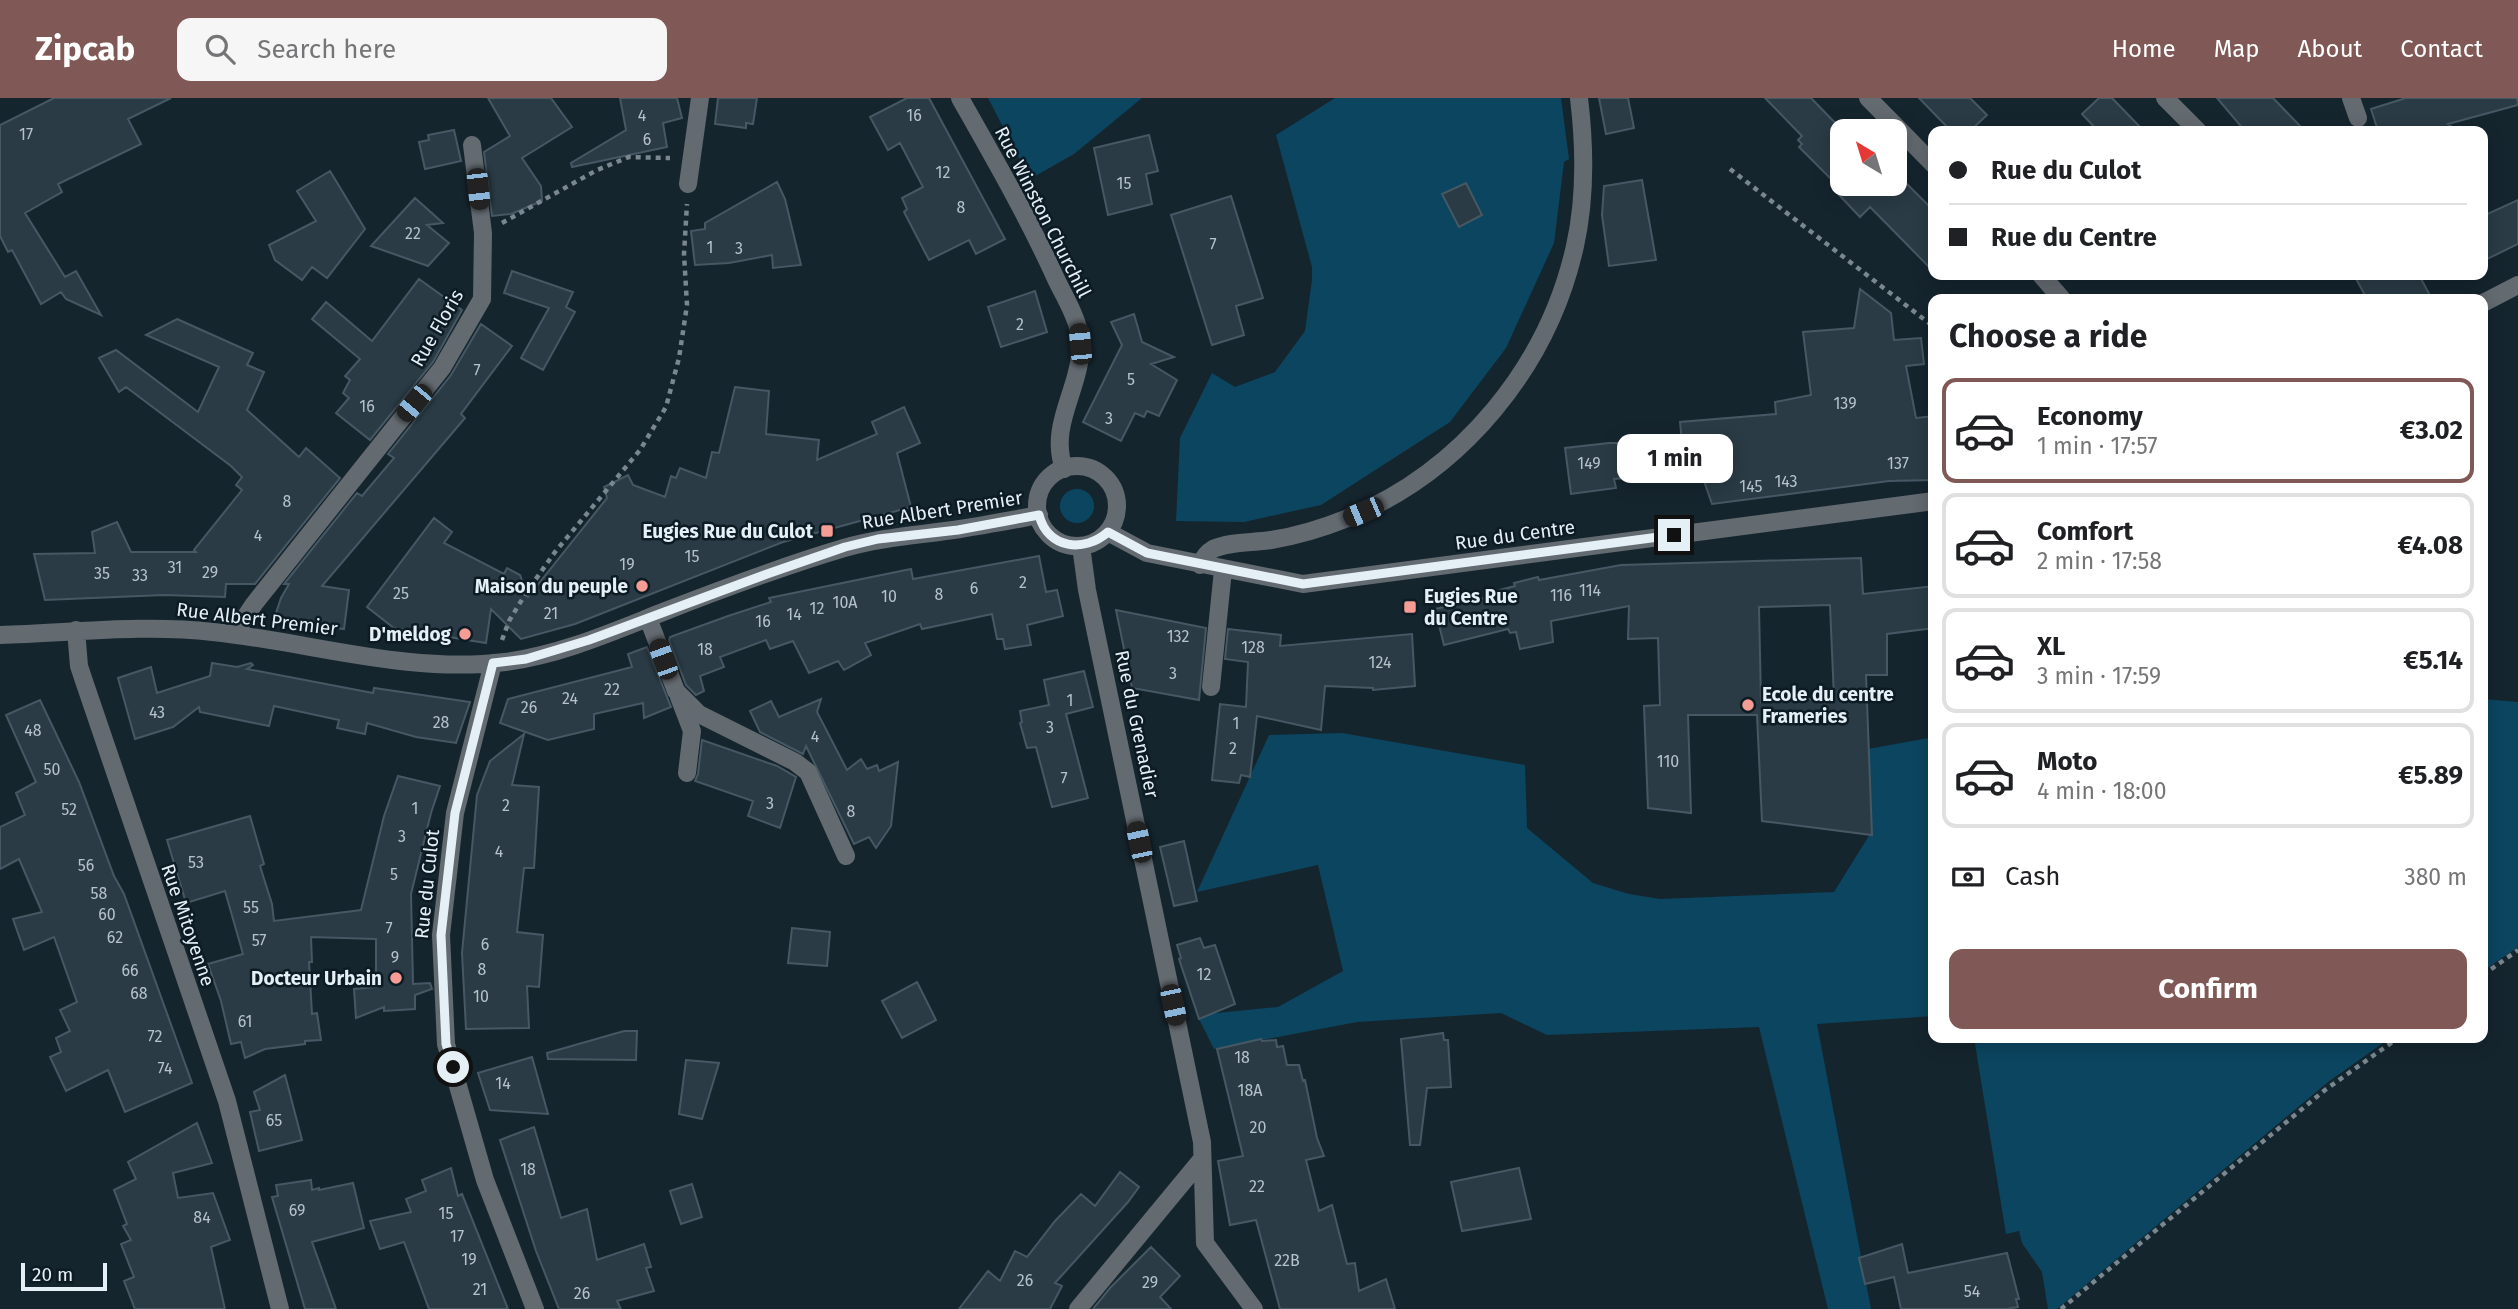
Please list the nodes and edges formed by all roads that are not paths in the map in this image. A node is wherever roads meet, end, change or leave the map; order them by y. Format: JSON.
{"nodes":[{"id":1,"x":700,"y":98,"type":"edge"},
{"id":2,"x":960,"y":98,"type":"edge"},
{"id":3,"x":1579,"y":98,"type":"edge"},
{"id":4,"x":1868,"y":98,"type":"edge"},
{"id":5,"x":2165,"y":98,"type":"edge"},
{"id":6,"x":2351,"y":98,"type":"edge"},
{"id":7,"x":2358,"y":118,"type":"dead end"},
{"id":8,"x":2193,"y":126,"type":"edge"},
{"id":9,"x":472,"y":145,"type":"dead end"},
{"id":10,"x":1928,"y":159,"type":"edge"},
{"id":11,"x":688,"y":184,"type":"road end"},
{"id":12,"x":2045,"y":280,"type":"edge"},
{"id":13,"x":2518,"y":285,"type":"edge"},
{"id":14,"x":2058,"y":294,"type":"edge"},
{"id":15,"x":2488,"y":300,"type":"edge"},
{"id":16,"x":1064,"y":469,"type":"junction"},
{"id":17,"x":1928,"y":502,"type":"edge"},
{"id":18,"x":1039,"y":515,"type":"junction"},
{"id":19,"x":1108,"y":532,"type":"junction"},
{"id":20,"x":1081,"y":546,"type":"junction"},
{"id":21,"x":1200,"y":565,"type":"junction"},
{"id":22,"x":1223,"y":569,"type":"junction"},
{"id":23,"x":648,"y":618,"type":"junction"},
{"id":24,"x":76,"y":630,"type":"junction"},
{"id":25,"x":234,"y":634,"type":"junction"},
{"id":26,"x":0,"y":635,"type":"edge"},
{"id":27,"x":493,"y":663,"type":"junction"},
{"id":28,"x":1211,"y":687,"type":"dead end"},
{"id":29,"x":676,"y":691,"type":"junction"},
{"id":30,"x":687,"y":773,"type":"dead end"},
{"id":31,"x":846,"y":856,"type":"dead end"},
{"id":32,"x":1202,"y":1159,"type":"junction"},
{"id":33,"x":279,"y":1309,"type":"edge"},
{"id":34,"x":535,"y":1309,"type":"edge"},
{"id":35,"x":1078,"y":1309,"type":"edge"},
{"id":36,"x":1254,"y":1309,"type":"edge"}],
"edges":[{"from":1,"to":11,"type":"street"},
{"from":2,"to":16,"type":"street","name":"Rue Winston Churchill"},
{"from":3,"to":21,"type":"street"},
{"from":4,"to":10,"type":"street"},
{"from":5,"to":8,"type":"street"},
{"from":6,"to":7,"type":"street"},
{"from":9,"to":25,"type":"street","name":"Rue Floris"},
{"from":12,"to":14,"type":"street"},
{"from":13,"to":15,"type":"street"},
{"from":16,"to":18,"type":"street"},
{"from":16,"to":19,"type":"street"},
{"from":17,"to":22,"type":"street","name":"Rue du Centre"},
{"from":18,"to":20,"type":"street"},
{"from":18,"to":23,"type":"street","name":"Rue Albert Premier"},
{"from":19,"to":20,"type":"street"},
{"from":19,"to":21,"type":"street","name":"Rue du Centre"},
{"from":20,"to":32,"type":"street","name":"Rue du Grenadier"},
{"from":21,"to":22,"type":"street","name":"Rue du Centre"},
{"from":22,"to":28,"type":"street"},
{"from":23,"to":27,"type":"street","name":"Rue Albert Premier"},
{"from":23,"to":29,"type":"street"},
{"from":24,"to":25,"type":"street","name":"Rue Albert Premier"},
{"from":24,"to":26,"type":"street"},
{"from":24,"to":33,"type":"street","name":"Rue Mitoyenne"},
{"from":25,"to":27,"type":"street","name":"Rue Albert Premier"},
{"from":27,"to":34,"type":"street","name":"Rue du Culot"},
{"from":29,"to":30,"type":"street"},
{"from":29,"to":31,"type":"street"},
{"from":32,"to":35,"type":"street"},
{"from":32,"to":36,"type":"street","name":"Rue du Grenadier"}]}
